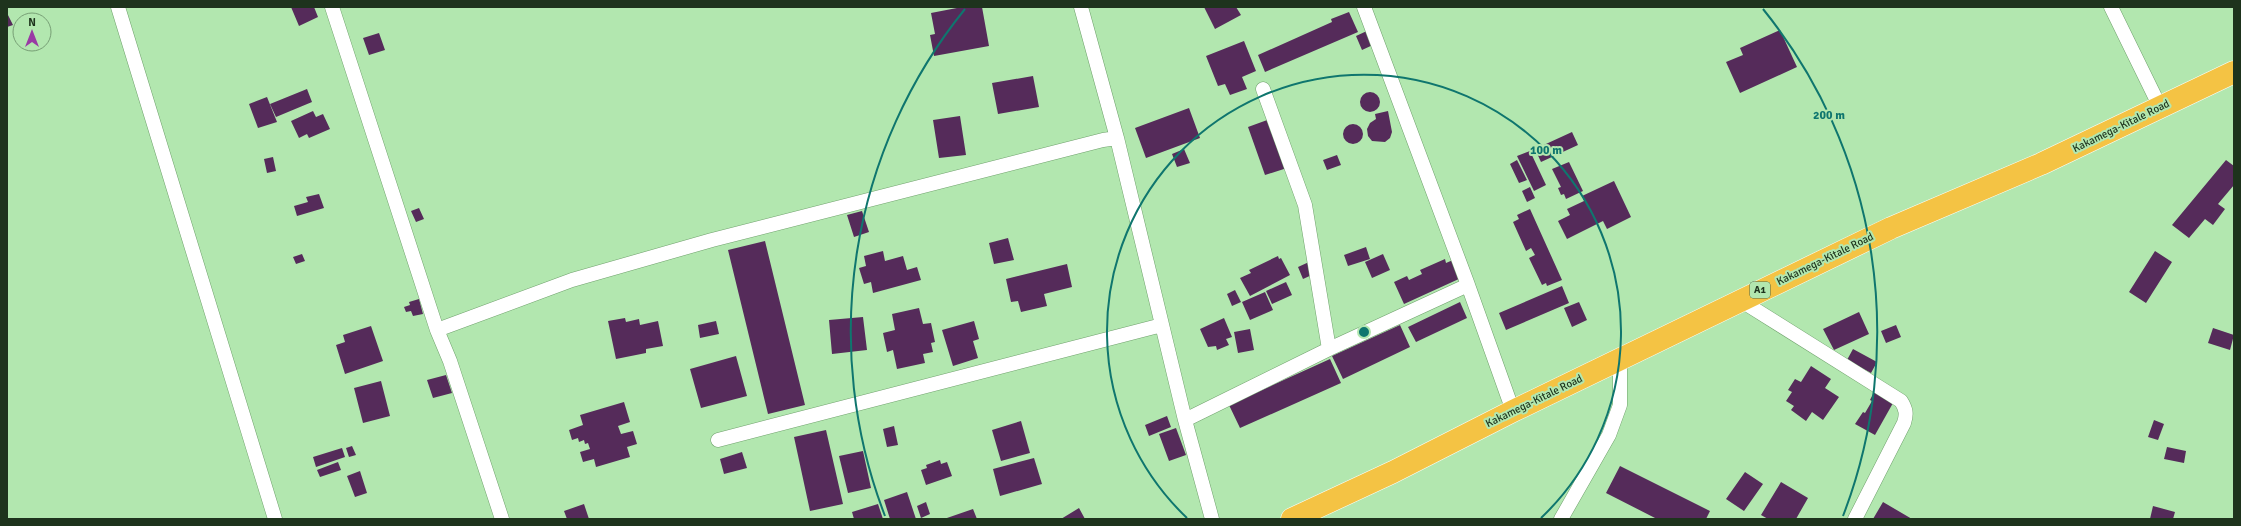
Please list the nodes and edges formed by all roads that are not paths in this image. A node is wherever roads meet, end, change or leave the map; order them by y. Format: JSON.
{"nodes":[{"id":1,"x":118,"y":7,"type":"edge"},
{"id":2,"x":332,"y":7,"type":"edge"},
{"id":3,"x":1081,"y":7,"type":"edge"},
{"id":4,"x":1364,"y":7,"type":"edge"},
{"id":5,"x":2111,"y":7,"type":"edge"},
{"id":6,"x":2234,"y":72,"type":"edge"},
{"id":7,"x":1263,"y":89,"type":"dead end"},
{"id":8,"x":2160,"y":107,"type":"junction"},
{"id":9,"x":1117,"y":138,"type":"junction"},
{"id":10,"x":1468,"y":286,"type":"junction"},
{"id":11,"x":1740,"y":300,"type":"junction"},
{"id":12,"x":1162,"y":325,"type":"junction"},
{"id":13,"x":437,"y":330,"type":"junction"},
{"id":14,"x":1329,"y":349,"type":"junction"},
{"id":15,"x":1620,"y":360,"type":"junction"},
{"id":16,"x":1513,"y":411,"type":"junction"},
{"id":17,"x":1185,"y":420,"type":"junction"},
{"id":18,"x":718,"y":440,"type":"dead end"},
{"id":19,"x":275,"y":519,"type":"edge"},
{"id":20,"x":502,"y":519,"type":"edge"},
{"id":21,"x":1212,"y":519,"type":"edge"},
{"id":22,"x":1292,"y":519,"type":"edge"},
{"id":23,"x":1561,"y":519,"type":"edge"},
{"id":24,"x":1855,"y":519,"type":"edge"}],
"edges":[{"from":1,"to":19,"type":"street"},
{"from":2,"to":13,"type":"street"},
{"from":3,"to":9,"type":"street"},
{"from":4,"to":10,"type":"street"},
{"from":5,"to":8,"type":"street"},
{"from":6,"to":8,"type":"highway","name":"Kakamega-Kitale Road","number":"A1"},
{"from":7,"to":14,"type":"street"},
{"from":8,"to":11,"type":"highway","name":"Kakamega-Kitale Road","number":"A1"},
{"from":9,"to":12,"type":"street"},
{"from":9,"to":13,"type":"street"},
{"from":10,"to":14,"type":"street"},
{"from":10,"to":16,"type":"street"},
{"from":11,"to":15,"type":"highway","name":"Kakamega-Kitale Road","number":"A1"},
{"from":11,"to":24,"type":"street"},
{"from":12,"to":17,"type":"street"},
{"from":12,"to":18,"type":"street"},
{"from":13,"to":20,"type":"street"},
{"from":14,"to":17,"type":"street"},
{"from":15,"to":16,"type":"highway","name":"Kakamega-Kitale Road","number":"A1"},
{"from":15,"to":23,"type":"street"},
{"from":16,"to":22,"type":"highway","name":"Kakamega-Kitale Road","number":"A1"},
{"from":17,"to":21,"type":"street"}]}
